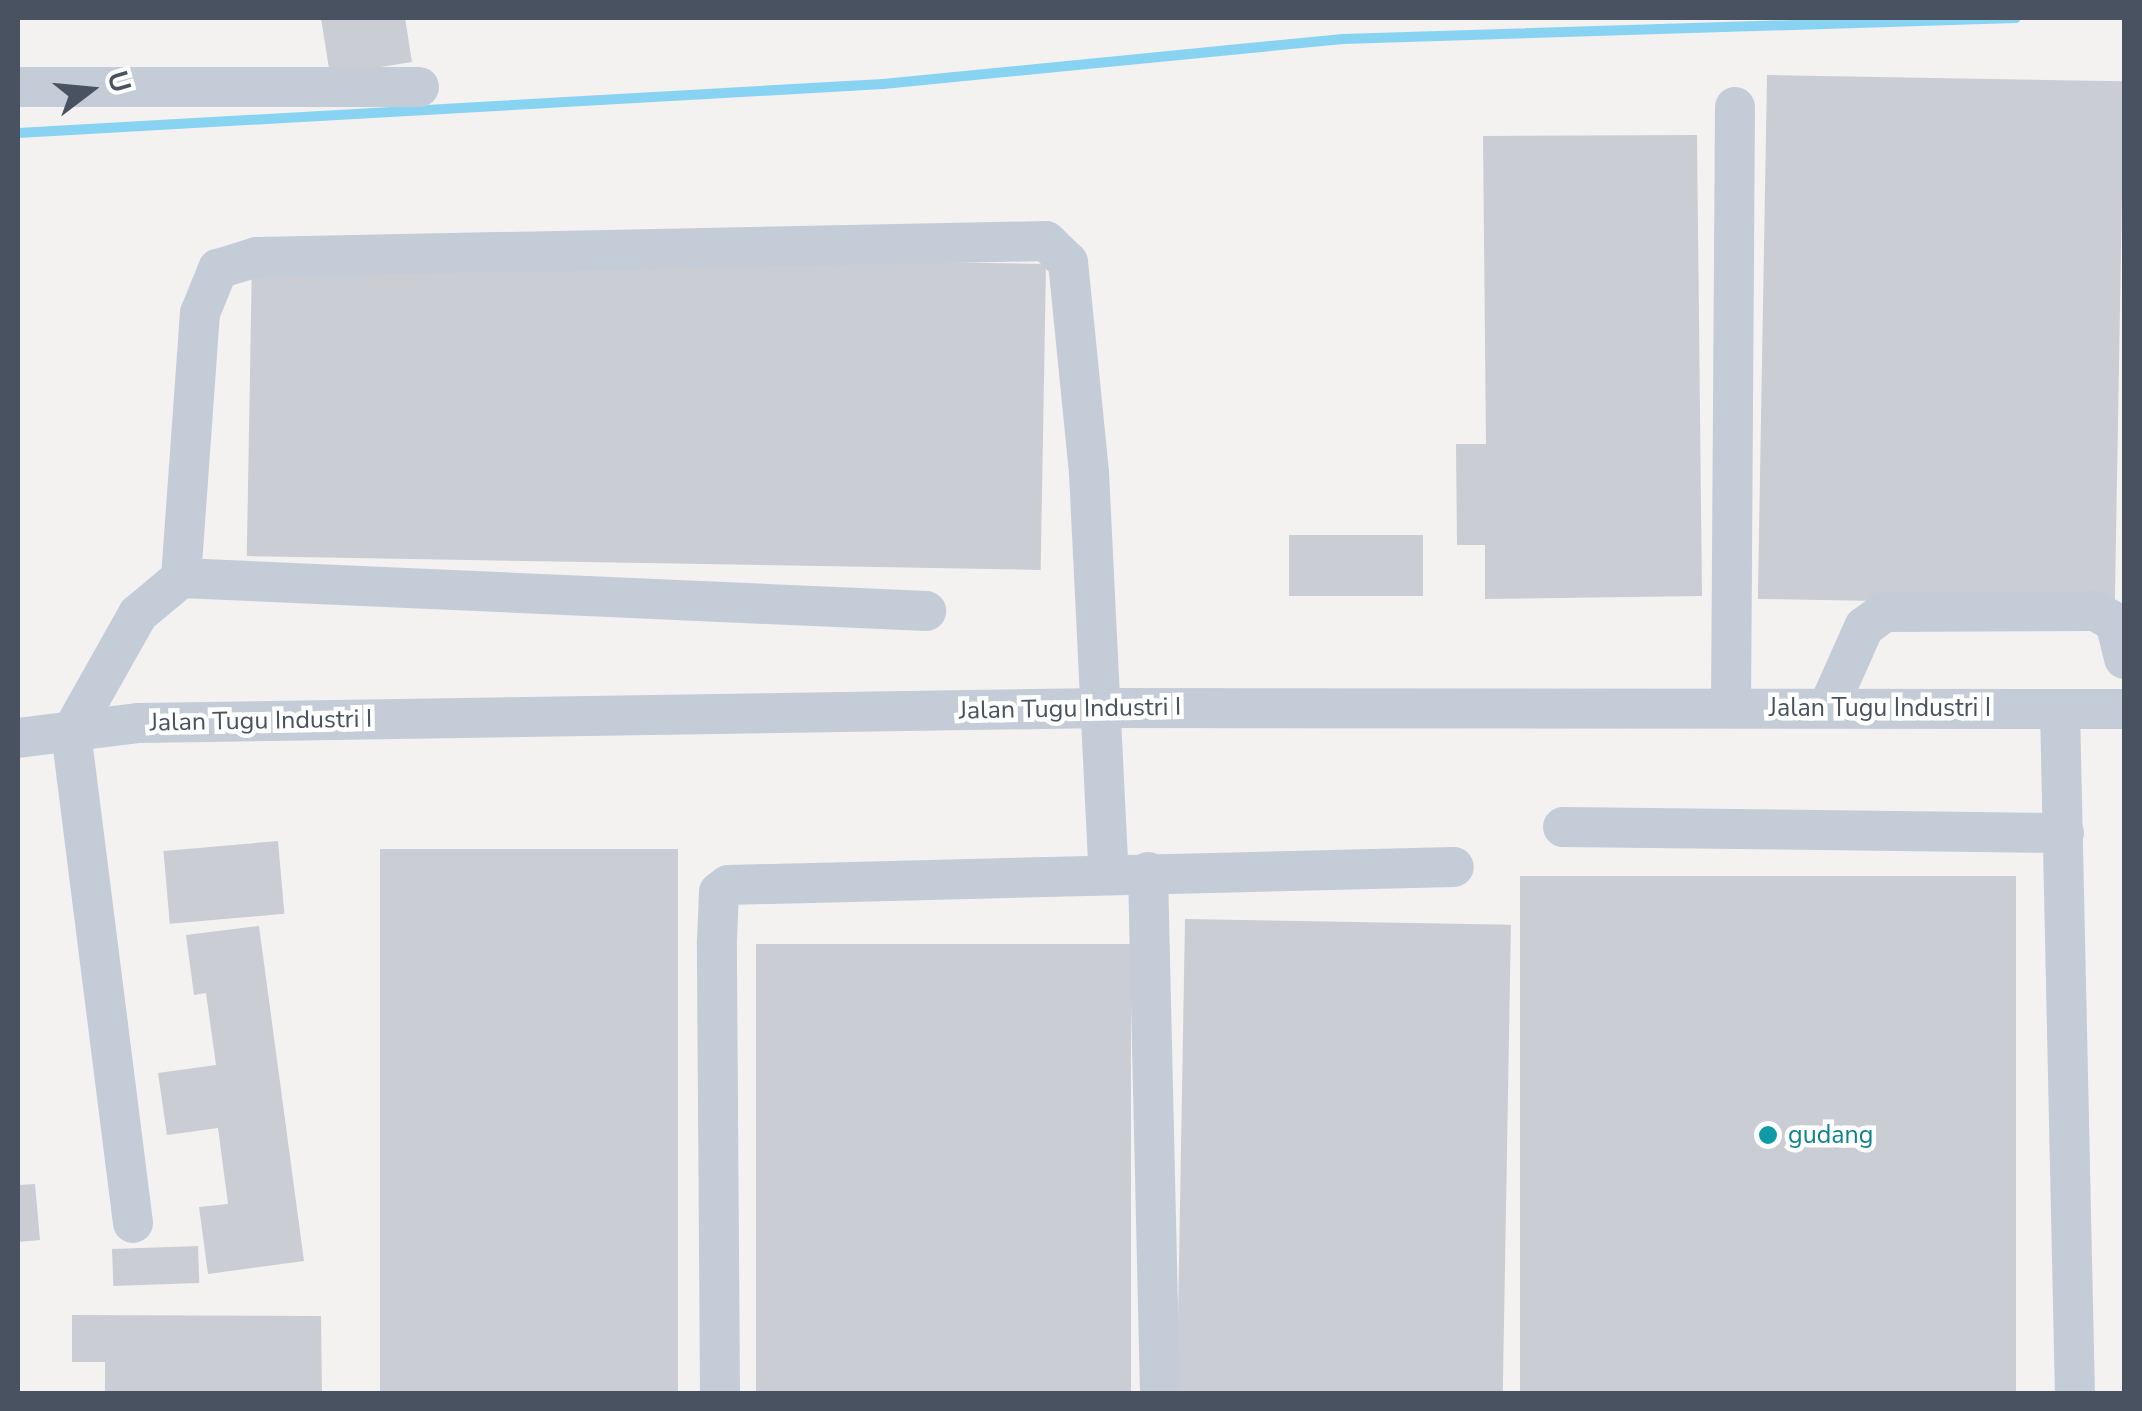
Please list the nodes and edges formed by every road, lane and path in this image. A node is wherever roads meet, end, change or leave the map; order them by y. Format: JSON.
{"nodes":[{"id":1,"x":18,"y":87,"type":"edge"},
{"id":2,"x":420,"y":87,"type":"dead end"},
{"id":3,"x":1736,"y":107,"type":"dead end"},
{"id":4,"x":182,"y":578,"type":"junction"},
{"id":5,"x":926,"y":611,"type":"dead end"},
{"id":6,"x":2124,"y":659,"type":"edge"},
{"id":7,"x":2124,"y":669,"type":"edge"},
{"id":8,"x":1100,"y":708,"type":"junction"},
{"id":9,"x":1731,"y":708,"type":"junction"},
{"id":10,"x":1828,"y":708,"type":"junction"},
{"id":11,"x":2060,"y":709,"type":"junction"},
{"id":12,"x":2124,"y":709,"type":"edge"},
{"id":13,"x":71,"y":733,"type":"junction"},
{"id":14,"x":18,"y":738,"type":"edge"},
{"id":15,"x":1562,"y":827,"type":"dead end"},
{"id":16,"x":2064,"y":833,"type":"junction"},
{"id":17,"x":1454,"y":867,"type":"dead end"},
{"id":18,"x":1129,"y":874,"type":"junction"},
{"id":19,"x":133,"y":1223,"type":"dead end"},
{"id":20,"x":720,"y":1394,"type":"edge"},
{"id":21,"x":1160,"y":1394,"type":"edge"},
{"id":22,"x":2075,"y":1394,"type":"edge"}],
"edges":[{"from":1,"to":2,"type":"street"},
{"from":3,"to":9,"type":"street"},
{"from":4,"to":5,"type":"street"},
{"from":4,"to":8,"type":"street"},
{"from":4,"to":13,"type":"street"},
{"from":6,"to":10,"type":"street"},
{"from":7,"to":12,"type":"street"},
{"from":8,"to":9,"type":"street","name":"Jalan Tugu Industri I"},
{"from":8,"to":13,"type":"street","name":"Jalan Tugu Industri I"},
{"from":8,"to":18,"type":"street"},
{"from":9,"to":10,"type":"street","name":"Jalan Tugu Industri I"},
{"from":10,"to":11,"type":"street","name":"Jalan Tugu Industri I"},
{"from":11,"to":12,"type":"street","name":"Jalan Tugu Industri I"},
{"from":11,"to":16,"type":"street"},
{"from":13,"to":14,"type":"street","name":"Jalan Tugu Industri I"},
{"from":13,"to":19,"type":"street"},
{"from":15,"to":16,"type":"street"},
{"from":16,"to":22,"type":"street"},
{"from":17,"to":18,"type":"street"},
{"from":18,"to":20,"type":"street"},
{"from":18,"to":21,"type":"street"}]}
